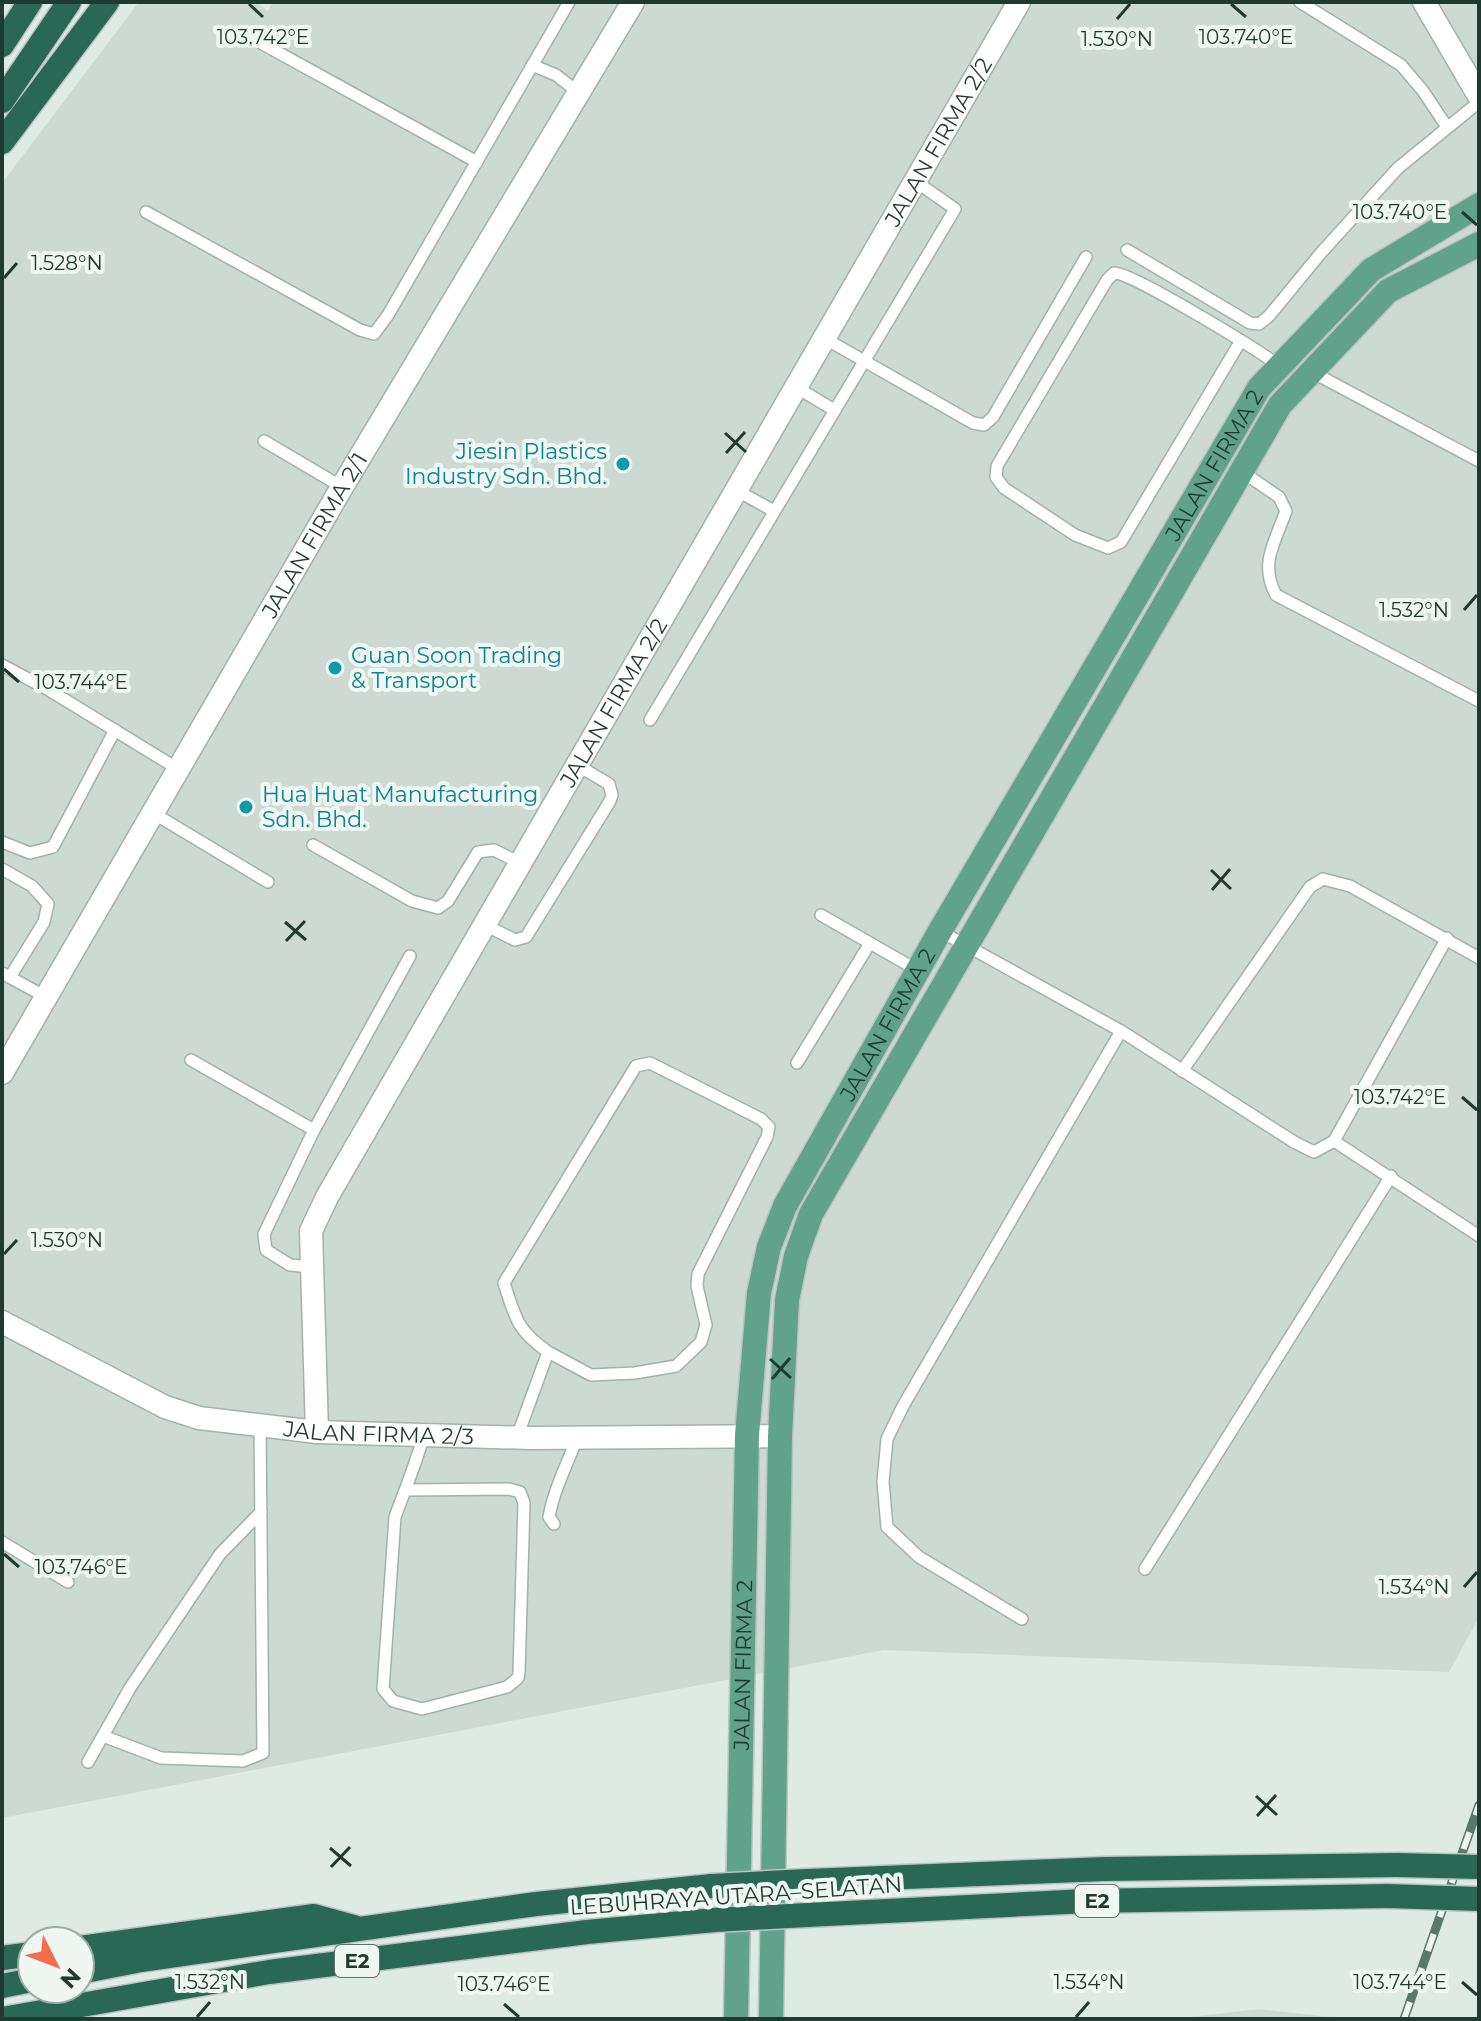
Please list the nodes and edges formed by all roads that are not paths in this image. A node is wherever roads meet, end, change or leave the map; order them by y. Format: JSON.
{"nodes":[{"id":1,"x":30,"y":2,"type":"edge"},
{"id":2,"x":69,"y":2,"type":"edge"},
{"id":3,"x":107,"y":2,"type":"edge"},
{"id":4,"x":569,"y":2,"type":"edge"},
{"id":5,"x":633,"y":2,"type":"edge"},
{"id":6,"x":1019,"y":2,"type":"edge"},
{"id":7,"x":1300,"y":2,"type":"edge"},
{"id":8,"x":1424,"y":2,"type":"edge"},
{"id":9,"x":252,"y":38,"type":"dead end"},
{"id":10,"x":2,"y":45,"type":"edge"},
{"id":11,"x":532,"y":65,"type":"junction"},
{"id":12,"x":579,"y":93,"type":"junction"},
{"id":13,"x":1479,"y":96,"type":"edge"},
{"id":14,"x":2,"y":101,"type":"edge"},
{"id":15,"x":1479,"y":102,"type":"edge"},
{"id":16,"x":1447,"y":127,"type":"junction"},
{"id":17,"x":2,"y":142,"type":"edge"},
{"id":18,"x":477,"y":162,"type":"junction"},
{"id":19,"x":915,"y":181,"type":"junction"},
{"id":20,"x":1479,"y":205,"type":"edge"},
{"id":21,"x":146,"y":212,"type":"dead end"},
{"id":22,"x":1479,"y":244,"type":"edge"},
{"id":23,"x":1127,"y":250,"type":"dead end"},
{"id":24,"x":1086,"y":257,"type":"dead end"},
{"id":25,"x":824,"y":338,"type":"junction"},
{"id":26,"x":1240,"y":342,"type":"junction"},
{"id":27,"x":864,"y":361,"type":"junction"},
{"id":28,"x":1280,"y":366,"type":"junction"},
{"id":29,"x":1312,"y":372,"type":"junction"},
{"id":30,"x":796,"y":387,"type":"junction"},
{"id":31,"x":834,"y":410,"type":"junction"},
{"id":32,"x":264,"y":441,"type":"dead end"},
{"id":33,"x":1479,"y":461,"type":"edge"},
{"id":34,"x":1241,"y":471,"type":"junction"},
{"id":35,"x":342,"y":487,"type":"junction"},
{"id":36,"x":736,"y":490,"type":"junction"},
{"id":37,"x":774,"y":511,"type":"junction"},
{"id":38,"x":2,"y":665,"type":"edge"},
{"id":39,"x":1479,"y":701,"type":"edge"},
{"id":40,"x":650,"y":720,"type":"dead end"},
{"id":41,"x":115,"y":730,"type":"junction"},
{"id":42,"x":577,"y":765,"type":"junction"},
{"id":43,"x":178,"y":769,"type":"junction"},
{"id":44,"x":153,"y":813,"type":"junction"},
{"id":45,"x":2,"y":842,"type":"edge"},
{"id":46,"x":313,"y":845,"type":"dead end"},
{"id":47,"x":520,"y":863,"type":"junction"},
{"id":48,"x":2,"y":869,"type":"edge"},
{"id":49,"x":268,"y":882,"type":"dead end"},
{"id":50,"x":821,"y":915,"type":"dead end"},
{"id":51,"x":485,"y":925,"type":"junction"},
{"id":52,"x":940,"y":931,"type":"junction"},
{"id":53,"x":1447,"y":938,"type":"junction"},
{"id":54,"x":870,"y":943,"type":"junction"},
{"id":55,"x":964,"y":946,"type":"junction"},
{"id":56,"x":410,"y":956,"type":"dead end"},
{"id":57,"x":1479,"y":958,"type":"edge"},
{"id":58,"x":917,"y":970,"type":"junction"},
{"id":59,"x":6,"y":975,"type":"edge"},
{"id":60,"x":46,"y":997,"type":"junction"},
{"id":61,"x":1121,"y":1031,"type":"junction"},
{"id":62,"x":191,"y":1060,"type":"dead end"},
{"id":63,"x":797,"y":1063,"type":"dead end"},
{"id":64,"x":1182,"y":1071,"type":"junction"},
{"id":65,"x":2,"y":1073,"type":"edge"},
{"id":66,"x":314,"y":1130,"type":"junction"},
{"id":67,"x":1334,"y":1141,"type":"junction"},
{"id":68,"x":1391,"y":1176,"type":"junction"},
{"id":69,"x":1479,"y":1236,"type":"edge"},
{"id":70,"x":311,"y":1267,"type":"junction"},
{"id":71,"x":2,"y":1322,"type":"edge"},
{"id":72,"x":548,"y":1352,"type":"junction"},
{"id":73,"x":260,"y":1425,"type":"junction"},
{"id":74,"x":317,"y":1432,"type":"junction"},
{"id":75,"x":424,"y":1435,"type":"junction"},
{"id":76,"x":747,"y":1435,"type":"junction"},
{"id":77,"x":780,"y":1436,"type":"junction"},
{"id":78,"x":517,"y":1437,"type":"junction"},
{"id":79,"x":578,"y":1437,"type":"junction"},
{"id":80,"x":405,"y":1490,"type":"junction"},
{"id":81,"x":261,"y":1512,"type":"junction"},
{"id":82,"x":554,"y":1524,"type":"dead end"},
{"id":83,"x":2,"y":1542,"type":"edge"},
{"id":84,"x":1145,"y":1569,"type":"dead end"},
{"id":85,"x":68,"y":1582,"type":"dead end"},
{"id":86,"x":1022,"y":1619,"type":"dead end"},
{"id":87,"x":103,"y":1736,"type":"junction"},
{"id":88,"x":88,"y":1762,"type":"dead end"},
{"id":89,"x":1479,"y":1867,"type":"edge"},
{"id":90,"x":1479,"y":1899,"type":"edge"},
{"id":91,"x":360,"y":1929,"type":"junction"},
{"id":92,"x":96,"y":1946,"type":"edge"},
{"id":93,"x":96,"y":1970,"type":"edge"},
{"id":94,"x":2,"y":2019,"type":"edge"},
{"id":95,"x":736,"y":2019,"type":"edge"},
{"id":96,"x":771,"y":2019,"type":"edge"}],
"edges":[{"from":1,"to":10,"type":"highway"},
{"from":2,"to":14,"type":"highway"},
{"from":3,"to":17,"type":"highway"},
{"from":4,"to":11,"type":"lane"},
{"from":5,"to":12,"type":"street","name":"JALAN FIRMA 2/1"},
{"from":6,"to":19,"type":"street","name":"JALAN FIRMA 2/2"},
{"from":7,"to":16,"type":"lane"},
{"from":8,"to":13,"type":"street"},
{"from":9,"to":18,"type":"lane"},
{"from":11,"to":12,"type":"lane"},
{"from":11,"to":18,"type":"lane"},
{"from":12,"to":35,"type":"street","name":"JALAN FIRMA 2/1"},
{"from":15,"to":16,"type":"lane"},
{"from":16,"to":23,"type":"lane"},
{"from":18,"to":21,"type":"lane"},
{"from":19,"to":25,"type":"street","name":"JALAN FIRMA 2/2"},
{"from":19,"to":27,"type":"lane"},
{"from":20,"to":28,"type":"main road","name":"JALAN FIRMA 2"},
{"from":22,"to":29,"type":"main road","name":"JALAN FIRMA 2"},
{"from":24,"to":27,"type":"lane"},
{"from":25,"to":27,"type":"lane"},
{"from":25,"to":30,"type":"street","name":"JALAN FIRMA 2/2"},
{"from":26,"to":26,"type":"lane"},
{"from":26,"to":28,"type":"lane"},
{"from":27,"to":31,"type":"lane"},
{"from":28,"to":52,"type":"main road","name":"JALAN FIRMA 2"},
{"from":29,"to":33,"type":"lane"},
{"from":29,"to":34,"type":"main road","name":"JALAN FIRMA 2"},
{"from":30,"to":31,"type":"lane"},
{"from":30,"to":36,"type":"street","name":"JALAN FIRMA 2/2"},
{"from":31,"to":37,"type":"lane"},
{"from":32,"to":35,"type":"lane"},
{"from":34,"to":39,"type":"lane"},
{"from":34,"to":55,"type":"main road","name":"JALAN FIRMA 2"},
{"from":35,"to":43,"type":"street","name":"JALAN FIRMA 2/1"},
{"from":36,"to":37,"type":"lane"},
{"from":36,"to":42,"type":"street","name":"JALAN FIRMA 2/2"},
{"from":37,"to":40,"type":"lane"},
{"from":38,"to":41,"type":"lane"},
{"from":41,"to":43,"type":"lane"},
{"from":41,"to":45,"type":"lane"},
{"from":42,"to":47,"type":"street","name":"JALAN FIRMA 2/2"},
{"from":42,"to":51,"type":"lane"},
{"from":43,"to":44,"type":"street","name":"JALAN FIRMA 2/1"},
{"from":44,"to":49,"type":"lane"},
{"from":44,"to":60,"type":"street","name":"JALAN FIRMA 2/1"},
{"from":46,"to":47,"type":"lane"},
{"from":47,"to":51,"type":"street","name":"JALAN FIRMA 2/2"},
{"from":48,"to":59,"type":"lane"},
{"from":50,"to":54,"type":"lane"},
{"from":51,"to":70,"type":"street","name":"JALAN FIRMA 2/2"},
{"from":52,"to":55,"type":"lane"},
{"from":52,"to":58,"type":"main road","name":"JALAN FIRMA 2"},
{"from":53,"to":57,"type":"lane"},
{"from":53,"to":64,"type":"lane"},
{"from":53,"to":67,"type":"lane"},
{"from":54,"to":58,"type":"lane"},
{"from":54,"to":63,"type":"lane"},
{"from":55,"to":61,"type":"lane"},
{"from":55,"to":77,"type":"main road","name":"JALAN FIRMA 2"},
{"from":56,"to":66,"type":"lane"},
{"from":58,"to":76,"type":"main road","name":"JALAN FIRMA 2"},
{"from":59,"to":60,"type":"lane"},
{"from":60,"to":65,"type":"street","name":"JALAN FIRMA 2/1"},
{"from":61,"to":64,"type":"lane"},
{"from":61,"to":86,"type":"lane"},
{"from":62,"to":66,"type":"lane"},
{"from":64,"to":67,"type":"lane"},
{"from":66,"to":70,"type":"lane"},
{"from":67,"to":68,"type":"lane"},
{"from":68,"to":69,"type":"lane"},
{"from":68,"to":84,"type":"lane"},
{"from":70,"to":74,"type":"street","name":"JALAN FIRMA 2/2"},
{"from":71,"to":73,"type":"street","name":"JALAN FIRMA 2/3"},
{"from":72,"to":72,"type":"lane"},
{"from":72,"to":78,"type":"lane"},
{"from":73,"to":74,"type":"street","name":"JALAN FIRMA 2/3"},
{"from":73,"to":81,"type":"lane"},
{"from":74,"to":75,"type":"street","name":"JALAN FIRMA 2/3"},
{"from":75,"to":78,"type":"street","name":"JALAN FIRMA 2/3"},
{"from":75,"to":80,"type":"lane"},
{"from":76,"to":77,"type":"street","name":"JALAN FIRMA 2/3"},
{"from":76,"to":79,"type":"street","name":"JALAN FIRMA 2/3"},
{"from":76,"to":95,"type":"main road","name":"JALAN FIRMA 2"},
{"from":77,"to":96,"type":"main road","name":"JALAN FIRMA 2"},
{"from":78,"to":79,"type":"street","name":"JALAN FIRMA 2/3"},
{"from":79,"to":82,"type":"lane"},
{"from":80,"to":80,"type":"lane"},
{"from":81,"to":87,"type":"lane"},
{"from":81,"to":87,"type":"lane"},
{"from":83,"to":85,"type":"lane"},
{"from":87,"to":88,"type":"lane"},
{"from":89,"to":91,"type":"highway","name":"LEBUHRAYA UTARA–SELATAN","number":"E2","bridge":true},
{"from":90,"to":94,"type":"highway","name":"LEBUHRAYA UTARA–SELATAN","number":"E2","bridge":true},
{"from":91,"to":92,"type":"highway"},
{"from":91,"to":93,"type":"highway","name":"LEBUHRAYA UTARA–SELATAN","number":"E2"}]}
